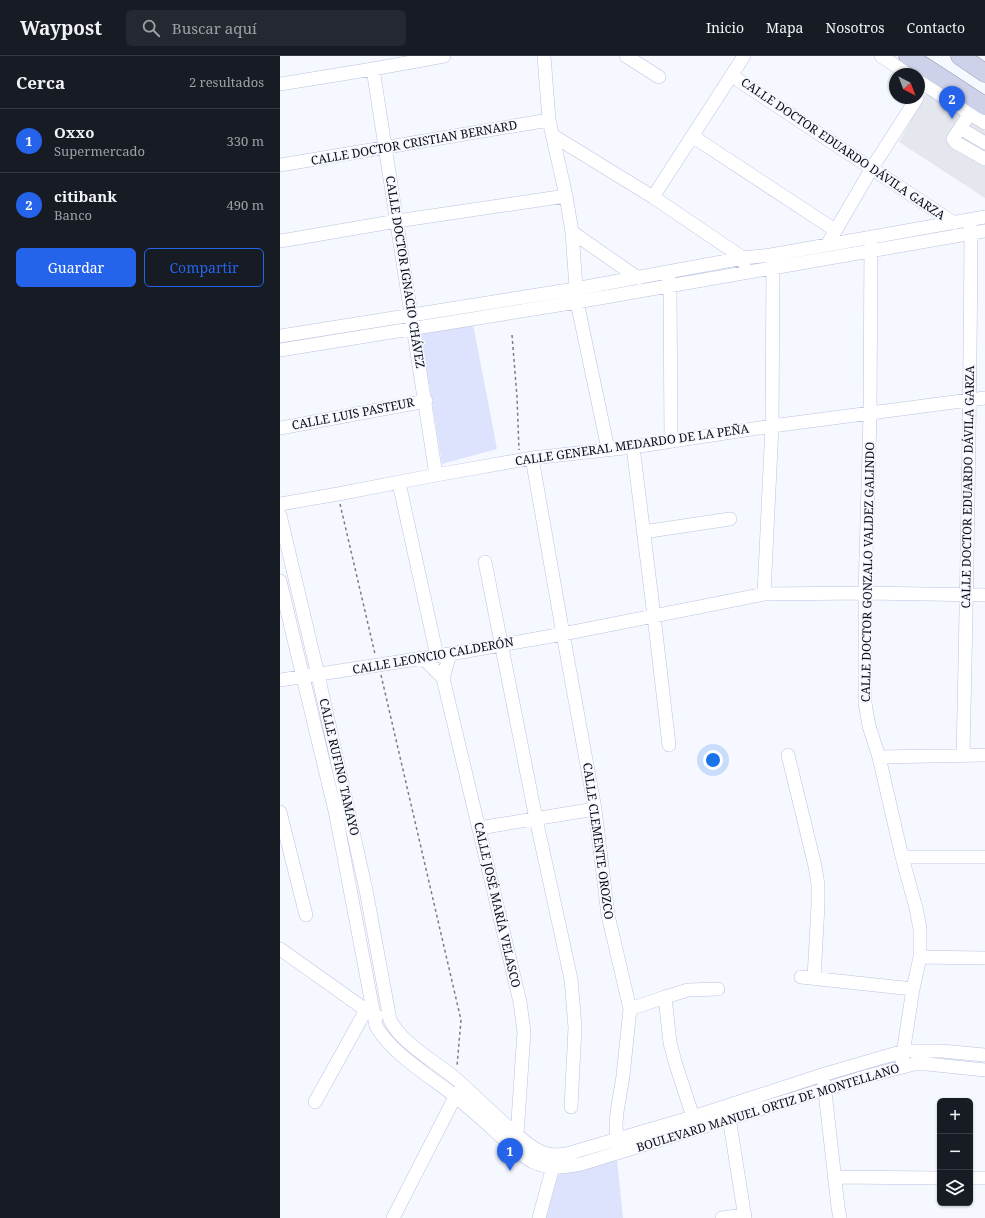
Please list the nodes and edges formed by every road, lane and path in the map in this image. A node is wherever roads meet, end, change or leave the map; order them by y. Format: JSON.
{"nodes":[{"id":1,"x":444,"y":56,"type":"edge"},
{"id":2,"x":544,"y":56,"type":"edge"},
{"id":3,"x":626,"y":56,"type":"edge"},
{"id":4,"x":744,"y":56,"type":"edge"},
{"id":5,"x":881,"y":56,"type":"edge"},
{"id":6,"x":908,"y":56,"type":"edge"},
{"id":7,"x":960,"y":56,"type":"edge"},
{"id":8,"x":899,"y":68,"type":"edge"},
{"id":9,"x":373,"y":69,"type":"junction"},
{"id":10,"x":985,"y":73,"type":"edge"},
{"id":11,"x":732,"y":76,"type":"junction"},
{"id":12,"x":659,"y":77,"type":"dead end"},
{"id":13,"x":280,"y":84,"type":"edge"},
{"id":14,"x":925,"y":89,"type":"edge"},
{"id":15,"x":913,"y":104,"type":"edge"},
{"id":16,"x":977,"y":110,"type":"edge"},
{"id":17,"x":549,"y":120,"type":"junction"},
{"id":18,"x":985,"y":123,"type":"edge"},
{"id":19,"x":960,"y":128,"type":"junction"},
{"id":20,"x":552,"y":135,"type":"junction"},
{"id":21,"x":692,"y":136,"type":"junction"},
{"id":22,"x":985,"y":143,"type":"edge"},
{"id":23,"x":385,"y":148,"type":"junction"},
{"id":24,"x":985,"y":159,"type":"edge"},
{"id":25,"x":280,"y":165,"type":"edge"},
{"id":26,"x":872,"y":168,"type":"junction"},
{"id":27,"x":566,"y":196,"type":"junction"},
{"id":28,"x":653,"y":197,"type":"junction"},
{"id":29,"x":985,"y":217,"type":"edge"},
{"id":30,"x":397,"y":221,"type":"junction"},
{"id":31,"x":954,"y":222,"type":"junction"},
{"id":32,"x":970,"y":226,"type":"junction"},
{"id":33,"x":835,"y":230,"type":"junction"},
{"id":34,"x":985,"y":230,"type":"edge"},
{"id":35,"x":572,"y":232,"type":"junction"},
{"id":36,"x":871,"y":237,"type":"junction"},
{"id":37,"x":280,"y":241,"type":"edge"},
{"id":38,"x":827,"y":245,"type":"junction"},
{"id":39,"x":872,"y":250,"type":"junction"},
{"id":40,"x":743,"y":258,"type":"junction"},
{"id":41,"x":772,"y":261,"type":"junction"},
{"id":42,"x":745,"y":272,"type":"junction"},
{"id":43,"x":668,"y":273,"type":"junction"},
{"id":44,"x":638,"y":278,"type":"junction"},
{"id":45,"x":670,"y":286,"type":"junction"},
{"id":46,"x":576,"y":296,"type":"junction"},
{"id":47,"x":411,"y":315,"type":"junction"},
{"id":48,"x":413,"y":328,"type":"junction"},
{"id":49,"x":512,"y":335,"type":"dead end"},
{"id":50,"x":280,"y":336,"type":"edge"},
{"id":51,"x":280,"y":350,"type":"edge"},
{"id":52,"x":985,"y":398,"type":"edge"},
{"id":53,"x":970,"y":400,"type":"junction"},
{"id":54,"x":426,"y":401,"type":"junction"},
{"id":55,"x":870,"y":414,"type":"junction"},
{"id":56,"x":772,"y":426,"type":"junction"},
{"id":57,"x":280,"y":428,"type":"edge"},
{"id":58,"x":671,"y":441,"type":"junction"},
{"id":59,"x":633,"y":447,"type":"junction"},
{"id":60,"x":608,"y":449,"type":"junction"},
{"id":61,"x":526,"y":459,"type":"junction"},
{"id":62,"x":436,"y":475,"type":"junction"},
{"id":63,"x":399,"y":483,"type":"junction"},
{"id":64,"x":338,"y":494,"type":"junction"},
{"id":65,"x":280,"y":504,"type":"edge"},
{"id":66,"x":280,"y":515,"type":"edge"},
{"id":67,"x":730,"y":519,"type":"dead end"},
{"id":68,"x":643,"y":532,"type":"junction"},
{"id":69,"x":485,"y":562,"type":"dead end"},
{"id":70,"x":280,"y":581,"type":"edge"},
{"id":71,"x":865,"y":593,"type":"junction"},
{"id":72,"x":764,"y":594,"type":"junction"},
{"id":73,"x":967,"y":595,"type":"junction"},
{"id":74,"x":985,"y":595,"type":"edge"},
{"id":75,"x":654,"y":616,"type":"junction"},
{"id":76,"x":562,"y":634,"type":"junction"},
{"id":77,"x":501,"y":645,"type":"junction"},
{"id":78,"x":443,"y":655,"type":"junction"},
{"id":79,"x":423,"y":658,"type":"junction"},
{"id":80,"x":378,"y":666,"type":"junction"},
{"id":81,"x":318,"y":675,"type":"junction"},
{"id":82,"x":304,"y":677,"type":"junction"},
{"id":83,"x":443,"y":678,"type":"junction"},
{"id":84,"x":280,"y":680,"type":"edge"},
{"id":85,"x":669,"y":745,"type":"dead end"},
{"id":86,"x":788,"y":755,"type":"dead end"},
{"id":87,"x":963,"y":755,"type":"junction"},
{"id":88,"x":985,"y":755,"type":"edge"},
{"id":89,"x":879,"y":757,"type":"junction"},
{"id":90,"x":595,"y":809,"type":"junction"},
{"id":91,"x":280,"y":812,"type":"edge"},
{"id":92,"x":536,"y":819,"type":"junction"},
{"id":93,"x":479,"y":828,"type":"junction"},
{"id":94,"x":902,"y":857,"type":"junction"},
{"id":95,"x":985,"y":857,"type":"edge"},
{"id":96,"x":306,"y":915,"type":"dead end"},
{"id":97,"x":280,"y":949,"type":"edge"},
{"id":98,"x":920,"y":957,"type":"junction"},
{"id":99,"x":985,"y":958,"type":"edge"},
{"id":100,"x":801,"y":977,"type":"dead end"},
{"id":101,"x":814,"y":978,"type":"junction"},
{"id":102,"x":718,"y":988,"type":"dead end"},
{"id":103,"x":913,"y":989,"type":"junction"},
{"id":104,"x":665,"y":996,"type":"junction"},
{"id":105,"x":630,"y":1008,"type":"junction"},
{"id":106,"x":370,"y":1012,"type":"junction"},
{"id":107,"x":390,"y":1020,"type":"junction"},
{"id":108,"x":904,"y":1051,"type":"junction"},
{"id":109,"x":985,"y":1055,"type":"edge"},
{"id":110,"x":900,"y":1067,"type":"junction"},
{"id":111,"x":985,"y":1070,"type":"edge"},
{"id":112,"x":822,"y":1076,"type":"junction"},
{"id":113,"x":460,"y":1082,"type":"junction"},
{"id":114,"x":825,"y":1090,"type":"junction"},
{"id":115,"x":455,"y":1097,"type":"junction"},
{"id":116,"x":315,"y":1102,"type":"dead end"},
{"id":117,"x":727,"y":1105,"type":"junction"},
{"id":118,"x":571,"y":1107,"type":"dead end"},
{"id":119,"x":693,"y":1117,"type":"junction"},
{"id":120,"x":729,"y":1119,"type":"junction"},
{"id":121,"x":517,"y":1135,"type":"junction"},
{"id":122,"x":617,"y":1139,"type":"junction"},
{"id":123,"x":618,"y":1153,"type":"junction"},
{"id":124,"x":554,"y":1161,"type":"junction"},
{"id":125,"x":834,"y":1177,"type":"junction"},
{"id":126,"x":937,"y":1178,"type":"edge"},
{"id":127,"x":973,"y":1178,"type":"edge"},
{"id":128,"x":985,"y":1178,"type":"edge"},
{"id":129,"x":745,"y":1216,"type":"edge"},
{"id":130,"x":393,"y":1218,"type":"edge"},
{"id":131,"x":539,"y":1218,"type":"edge"},
{"id":132,"x":722,"y":1218,"type":"edge"},
{"id":133,"x":840,"y":1218,"type":"edge"}],
"edges":[{"from":1,"to":9,"type":"street"},
{"from":2,"to":17,"type":"street"},
{"from":3,"to":12,"type":"street"},
{"from":4,"to":11,"type":"street"},
{"from":5,"to":8,"type":"street"},
{"from":6,"to":16,"type":"highway"},
{"from":7,"to":10,"type":"highway"},
{"from":9,"to":13,"type":"street"},
{"from":9,"to":23,"type":"street","name":"CALLE DOCTOR IGNACIO CHÁVEZ"},
{"from":11,"to":21,"type":"street"},
{"from":11,"to":26,"type":"street","name":"CALLE DOCTOR EDUARDO DÁVILA GARZA"},
{"from":14,"to":16,"type":"street"},
{"from":15,"to":26,"type":"street"},
{"from":16,"to":18,"type":"street"},
{"from":16,"to":19,"type":"street"},
{"from":17,"to":20,"type":"street"},
{"from":17,"to":23,"type":"street","name":"CALLE DOCTOR CRISTIAN BERNARD"},
{"from":19,"to":22,"type":"street"},
{"from":19,"to":24,"type":"street"},
{"from":20,"to":27,"type":"street"},
{"from":20,"to":28,"type":"street"},
{"from":21,"to":28,"type":"street"},
{"from":21,"to":33,"type":"street"},
{"from":23,"to":25,"type":"street","name":"CALLE DOCTOR CRISTIAN BERNARD"},
{"from":23,"to":30,"type":"street","name":"CALLE DOCTOR IGNACIO CHÁVEZ"},
{"from":26,"to":31,"type":"street","name":"CALLE DOCTOR EDUARDO DÁVILA GARZA"},
{"from":26,"to":33,"type":"street"},
{"from":27,"to":30,"type":"street"},
{"from":27,"to":35,"type":"street"},
{"from":28,"to":40,"type":"street"},
{"from":29,"to":32,"type":"street"},
{"from":30,"to":37,"type":"street"},
{"from":30,"to":47,"type":"street","name":"CALLE DOCTOR IGNACIO CHÁVEZ"},
{"from":31,"to":32,"type":"street"},
{"from":31,"to":36,"type":"street"},
{"from":32,"to":34,"type":"street"},
{"from":32,"to":39,"type":"street"},
{"from":32,"to":53,"type":"street","name":"CALLE DOCTOR EDUARDO DÁVILA GARZA"},
{"from":33,"to":38,"type":"street"},
{"from":35,"to":44,"type":"street"},
{"from":35,"to":46,"type":"street"},
{"from":36,"to":38,"type":"street"},
{"from":36,"to":39,"type":"street","name":"CALLE DOCTOR GONZALO VALDEZ GALINDO"},
{"from":38,"to":41,"type":"street"},
{"from":39,"to":41,"type":"street"},
{"from":39,"to":55,"type":"street","name":"CALLE DOCTOR GONZALO VALDEZ GALINDO"},
{"from":40,"to":41,"type":"street"},
{"from":40,"to":42,"type":"street"},
{"from":40,"to":43,"type":"street"},
{"from":41,"to":42,"type":"street"},
{"from":41,"to":56,"type":"street"},
{"from":42,"to":45,"type":"street"},
{"from":43,"to":44,"type":"street"},
{"from":43,"to":45,"type":"street"},
{"from":44,"to":46,"type":"street"},
{"from":45,"to":46,"type":"street"},
{"from":45,"to":58,"type":"street"},
{"from":46,"to":47,"type":"street"},
{"from":46,"to":48,"type":"street"},
{"from":46,"to":60,"type":"street"},
{"from":47,"to":48,"type":"street","name":"CALLE DOCTOR IGNACIO CHÁVEZ"},
{"from":47,"to":50,"type":"street"},
{"from":48,"to":51,"type":"street"},
{"from":48,"to":54,"type":"street","name":"CALLE DOCTOR IGNACIO CHÁVEZ"},
{"from":49,"to":61,"type":"path"},
{"from":52,"to":53,"type":"street","name":"CALLE GENERAL MEDARDO DE LA PEÑA"},
{"from":53,"to":55,"type":"street","name":"CALLE GENERAL MEDARDO DE LA PEÑA"},
{"from":53,"to":73,"type":"street","name":"CALLE DOCTOR EDUARDO DÁVILA GARZA"},
{"from":54,"to":57,"type":"street","name":"CALLE LUIS PASTEUR"},
{"from":54,"to":62,"type":"street","name":"CALLE DOCTOR IGNACIO CHÁVEZ"},
{"from":55,"to":56,"type":"street","name":"CALLE GENERAL MEDARDO DE LA PEÑA"},
{"from":55,"to":71,"type":"street","name":"CALLE DOCTOR GONZALO VALDEZ GALINDO"},
{"from":56,"to":58,"type":"street","name":"CALLE GENERAL MEDARDO DE LA PEÑA"},
{"from":56,"to":72,"type":"street"},
{"from":58,"to":59,"type":"street","name":"CALLE GENERAL MEDARDO DE LA PEÑA"},
{"from":59,"to":60,"type":"street","name":"CALLE GENERAL MEDARDO DE LA PEÑA"},
{"from":59,"to":68,"type":"street"},
{"from":60,"to":61,"type":"street","name":"CALLE GENERAL MEDARDO DE LA PEÑA"},
{"from":61,"to":62,"type":"street","name":"CALLE GENERAL MEDARDO DE LA PEÑA"},
{"from":61,"to":76,"type":"street","name":"CALLE CLEMENTE OROZCO"},
{"from":62,"to":63,"type":"street","name":"CALLE GENERAL MEDARDO DE LA PEÑA"},
{"from":63,"to":64,"type":"street","name":"CALLE GENERAL MEDARDO DE LA PEÑA"},
{"from":63,"to":78,"type":"street","name":"CALLE JOSÉ MARÍA VELASCO"},
{"from":64,"to":65,"type":"street","name":"CALLE GENERAL MEDARDO DE LA PEÑA"},
{"from":64,"to":80,"type":"path"},
{"from":66,"to":81,"type":"street","name":"CALLE RUFINO TAMAYO"},
{"from":67,"to":68,"type":"street"},
{"from":68,"to":75,"type":"street"},
{"from":69,"to":77,"type":"street"},
{"from":70,"to":82,"type":"street","name":"CALLE RUFINO TAMAYO"},
{"from":71,"to":72,"type":"street","name":"CALLE LEONCIO CALDERÓN"},
{"from":71,"to":73,"type":"street","name":"CALLE LEONCIO CALDERÓN"},
{"from":71,"to":89,"type":"street","name":"CALLE DOCTOR GONZALO VALDEZ GALINDO"},
{"from":72,"to":75,"type":"street","name":"CALLE LEONCIO CALDERÓN"},
{"from":73,"to":74,"type":"street","name":"CALLE LEONCIO CALDERÓN"},
{"from":73,"to":87,"type":"street","name":"CALLE DOCTOR EDUARDO DÁVILA GARZA"},
{"from":75,"to":76,"type":"street","name":"CALLE LEONCIO CALDERÓN"},
{"from":75,"to":85,"type":"street"},
{"from":76,"to":77,"type":"street","name":"CALLE LEONCIO CALDERÓN"},
{"from":76,"to":90,"type":"street","name":"CALLE CLEMENTE OROZCO"},
{"from":77,"to":78,"type":"street","name":"CALLE LEONCIO CALDERÓN"},
{"from":77,"to":92,"type":"street"},
{"from":78,"to":79,"type":"street","name":"CALLE LEONCIO CALDERÓN"},
{"from":78,"to":83,"type":"street","name":"CALLE JOSÉ MARÍA VELASCO"},
{"from":79,"to":80,"type":"street","name":"CALLE LEONCIO CALDERÓN"},
{"from":79,"to":83,"type":"street"},
{"from":80,"to":81,"type":"street","name":"CALLE LEONCIO CALDERÓN"},
{"from":80,"to":113,"type":"path"},
{"from":81,"to":82,"type":"street","name":"CALLE LEONCIO CALDERÓN"},
{"from":81,"to":107,"type":"street","name":"CALLE RUFINO TAMAYO"},
{"from":82,"to":84,"type":"street","name":"CALLE LEONCIO CALDERÓN"},
{"from":82,"to":106,"type":"street","name":"CALLE RUFINO TAMAYO"},
{"from":83,"to":93,"type":"street","name":"CALLE JOSÉ MARÍA VELASCO"},
{"from":86,"to":101,"type":"street"},
{"from":87,"to":88,"type":"street"},
{"from":87,"to":89,"type":"street"},
{"from":89,"to":94,"type":"street","name":"CALLE DOCTOR GONZALO VALDEZ GALINDO"},
{"from":90,"to":92,"type":"street"},
{"from":90,"to":105,"type":"street","name":"CALLE CLEMENTE OROZCO"},
{"from":91,"to":96,"type":"street"},
{"from":92,"to":93,"type":"street"},
{"from":92,"to":118,"type":"street"},
{"from":93,"to":121,"type":"street","name":"CALLE JOSÉ MARÍA VELASCO"},
{"from":94,"to":95,"type":"street"},
{"from":94,"to":98,"type":"street","name":"CALLE DOCTOR GONZALO VALDEZ GALINDO"},
{"from":97,"to":106,"type":"street"},
{"from":98,"to":99,"type":"street"},
{"from":98,"to":103,"type":"street","name":"CALLE DOCTOR GONZALO VALDEZ GALINDO"},
{"from":100,"to":101,"type":"street"},
{"from":101,"to":103,"type":"street"},
{"from":102,"to":104,"type":"street"},
{"from":103,"to":108,"type":"street","name":"CALLE DOCTOR GONZALO VALDEZ GALINDO"},
{"from":104,"to":105,"type":"street"},
{"from":104,"to":119,"type":"street"},
{"from":105,"to":122,"type":"street","name":"CALLE CLEMENTE OROZCO"},
{"from":106,"to":107,"type":"street"},
{"from":106,"to":115,"type":"street","name":"CALLE RUFINO TAMAYO"},
{"from":106,"to":116,"type":"street"},
{"from":107,"to":113,"type":"street"},
{"from":108,"to":109,"type":"street","name":"BOULEVARD MANUEL ORTIZ DE MONTELLANO"},
{"from":108,"to":110,"type":"street","name":"CALLE DOCTOR GONZALO VALDEZ GALINDO"},
{"from":108,"to":112,"type":"street","name":"BOULEVARD MANUEL ORTIZ DE MONTELLANO"},
{"from":110,"to":111,"type":"street","name":"BOULEVARD MANUEL ORTIZ DE MONTELLANO"},
{"from":110,"to":114,"type":"street","name":"BOULEVARD MANUEL ORTIZ DE MONTELLANO"},
{"from":112,"to":114,"type":"street"},
{"from":112,"to":117,"type":"street","name":"BOULEVARD MANUEL ORTIZ DE MONTELLANO"},
{"from":113,"to":115,"type":"street"},
{"from":113,"to":121,"type":"street"},
{"from":114,"to":120,"type":"street","name":"BOULEVARD MANUEL ORTIZ DE MONTELLANO"},
{"from":114,"to":125,"type":"street"},
{"from":115,"to":124,"type":"street","name":"CALLE RUFINO TAMAYO"},
{"from":115,"to":130,"type":"street"},
{"from":117,"to":119,"type":"street","name":"BOULEVARD MANUEL ORTIZ DE MONTELLANO"},
{"from":117,"to":120,"type":"street"},
{"from":119,"to":122,"type":"street","name":"BOULEVARD MANUEL ORTIZ DE MONTELLANO"},
{"from":120,"to":123,"type":"street","name":"BOULEVARD MANUEL ORTIZ DE MONTELLANO"},
{"from":120,"to":129,"type":"street"},
{"from":121,"to":124,"type":"street"},
{"from":122,"to":123,"type":"street","name":"CALLE CLEMENTE OROZCO"},
{"from":122,"to":124,"type":"street","name":"BOULEVARD MANUEL ORTIZ DE MONTELLANO"},
{"from":123,"to":124,"type":"street","name":"BOULEVARD MANUEL ORTIZ DE MONTELLANO"},
{"from":124,"to":131,"type":"street"},
{"from":125,"to":126,"type":"street"},
{"from":125,"to":133,"type":"street"},
{"from":127,"to":128,"type":"street"},
{"from":129,"to":132,"type":"street"}]}
